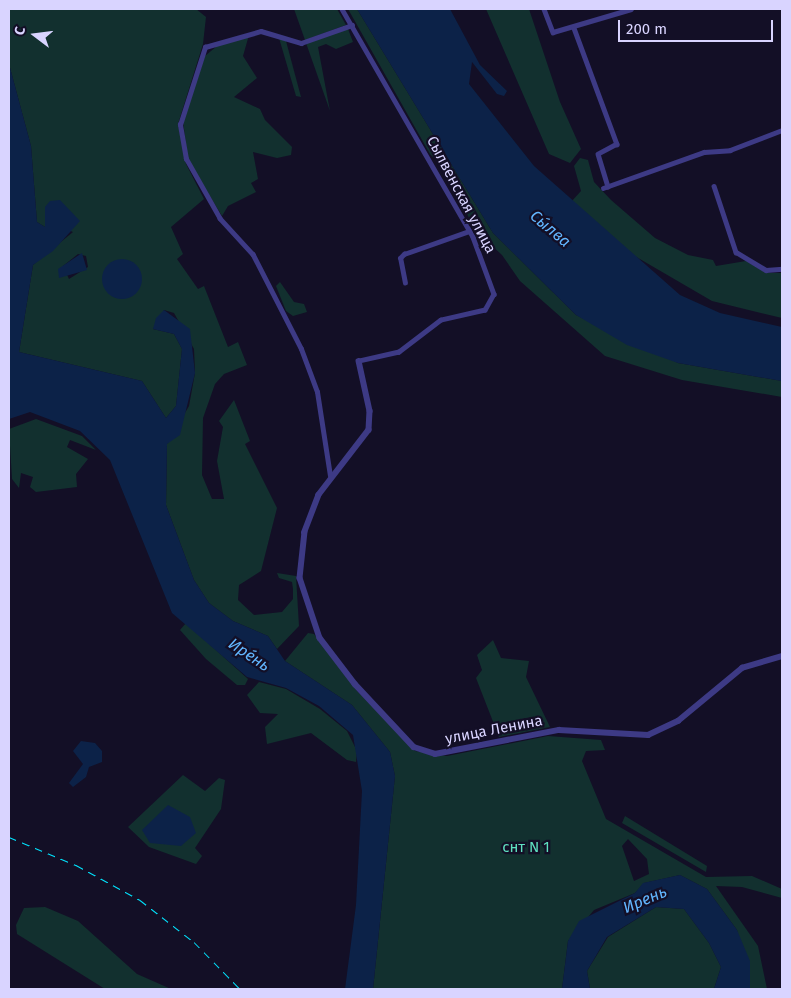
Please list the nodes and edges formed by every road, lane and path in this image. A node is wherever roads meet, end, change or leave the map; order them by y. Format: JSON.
{"nodes":[{"id":1,"x":342,"y":9,"type":"edge"},
{"id":2,"x":544,"y":9,"type":"edge"},
{"id":3,"x":631,"y":9,"type":"edge"},
{"id":4,"x":352,"y":25,"type":"junction"},
{"id":5,"x":574,"y":28,"type":"junction"},
{"id":6,"x":782,"y":130,"type":"edge"},
{"id":7,"x":714,"y":186,"type":"dead end"},
{"id":8,"x":469,"y":231,"type":"junction"},
{"id":9,"x":782,"y":270,"type":"edge"},
{"id":10,"x":406,"y":284,"type":"dead end"},
{"id":11,"x":359,"y":361,"type":"joint"},
{"id":12,"x":330,"y":476,"type":"junction"},
{"id":13,"x":782,"y":656,"type":"edge"}],
"edges":[{"from":1,"to":4,"type":"street","name":"Сылвенская улица"},
{"from":2,"to":5,"type":"street"},
{"from":3,"to":5,"type":"street"},
{"from":4,"to":8,"type":"street","name":"Сылвенская улица"},
{"from":4,"to":12,"type":"street"},
{"from":5,"to":6,"type":"street"},
{"from":7,"to":9,"type":"street"},
{"from":8,"to":10,"type":"street"},
{"from":8,"to":11,"type":"street","name":"Сылвенская улица"},
{"from":11,"to":12,"type":"street","name":"улица Ленина"},
{"from":12,"to":13,"type":"street","name":"улица Ленина"}]}
